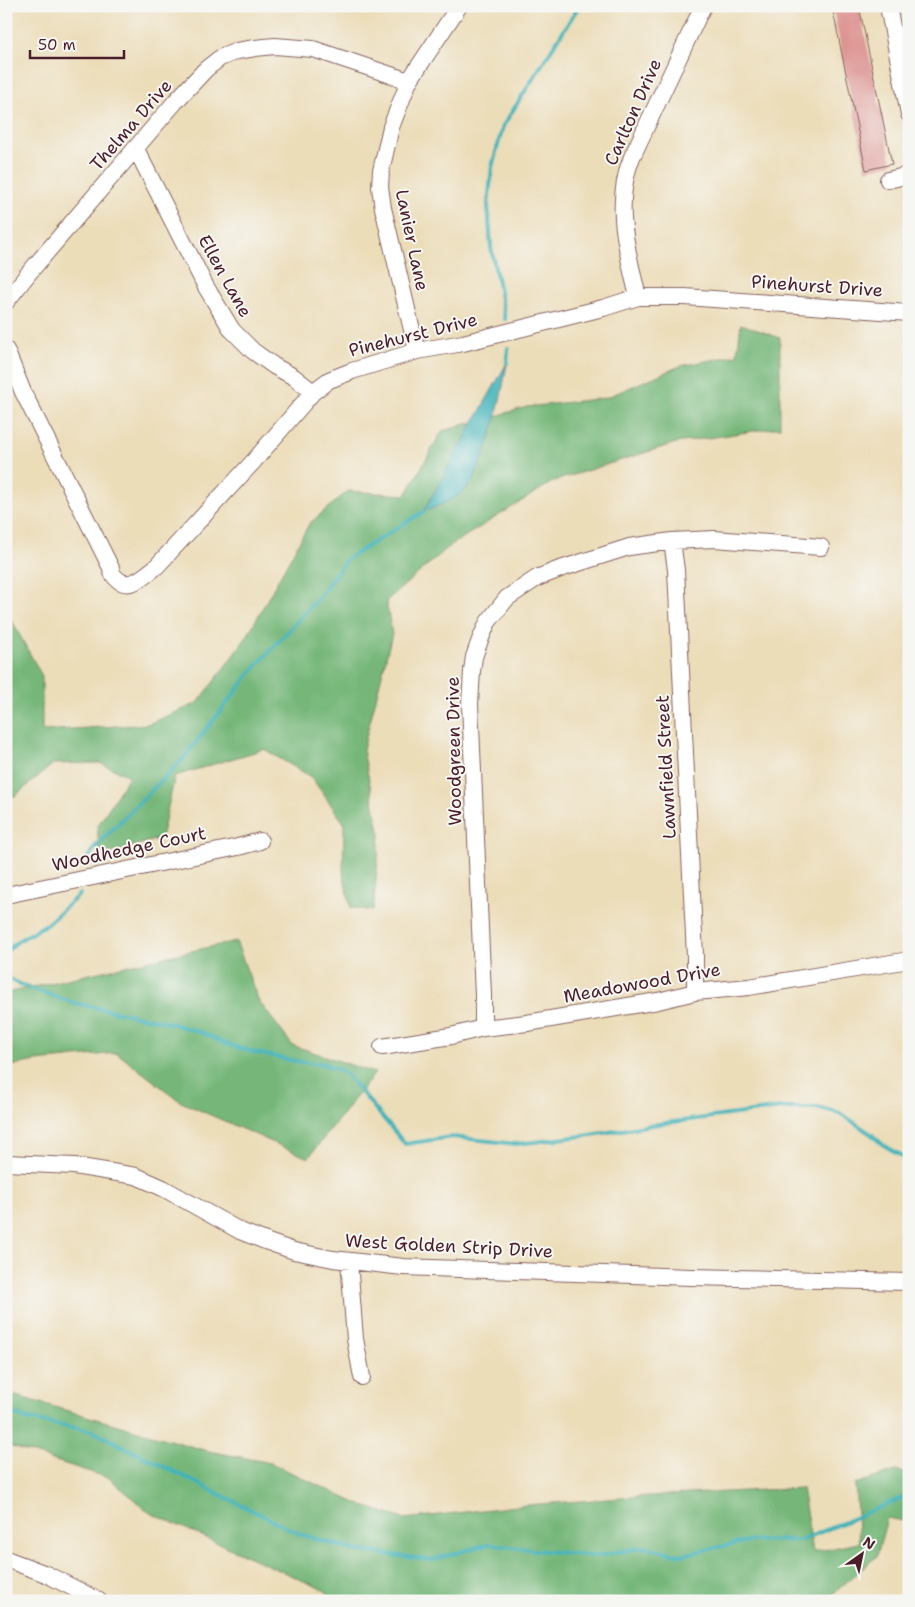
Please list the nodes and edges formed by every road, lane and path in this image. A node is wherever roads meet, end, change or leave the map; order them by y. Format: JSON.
{"nodes":[{"id":1,"x":459,"y":6,"type":"edge"},
{"id":2,"x":703,"y":6,"type":"edge"},
{"id":3,"x":888,"y":6,"type":"edge"},
{"id":4,"x":410,"y":81,"type":"junction"},
{"id":5,"x":909,"y":114,"type":"edge"},
{"id":6,"x":136,"y":149,"type":"junction"},
{"id":7,"x":909,"y":175,"type":"edge"},
{"id":8,"x":888,"y":180,"type":"dead end"},
{"id":9,"x":638,"y":297,"type":"junction"},
{"id":10,"x":6,"y":302,"type":"edge"},
{"id":11,"x":909,"y":313,"type":"edge"},
{"id":12,"x":6,"y":350,"type":"edge"},
{"id":13,"x":417,"y":351,"type":"junction"},
{"id":14,"x":313,"y":392,"type":"junction"},
{"id":15,"x":672,"y":541,"type":"junction"},
{"id":16,"x":821,"y":547,"type":"dead end"},
{"id":17,"x":260,"y":841,"type":"dead end"},
{"id":18,"x":6,"y":895,"type":"edge"},
{"id":19,"x":909,"y":960,"type":"edge"},
{"id":20,"x":695,"y":992,"type":"junction"},
{"id":21,"x":483,"y":1028,"type":"junction"},
{"id":22,"x":382,"y":1047,"type":"dead end"},
{"id":23,"x":6,"y":1163,"type":"edge"},
{"id":24,"x":349,"y":1261,"type":"junction"},
{"id":25,"x":909,"y":1282,"type":"edge"},
{"id":26,"x":362,"y":1377,"type":"dead end"},
{"id":27,"x":6,"y":1559,"type":"edge"},
{"id":28,"x":99,"y":1601,"type":"edge"}],
"edges":[{"from":1,"to":4,"type":"street","name":"Lanier Lane"},
{"from":2,"to":9,"type":"street","name":"Carlton Drive"},
{"from":3,"to":5,"type":"street"},
{"from":4,"to":6,"type":"street","name":"Thelma Drive"},
{"from":4,"to":13,"type":"street","name":"Lanier Lane"},
{"from":6,"to":10,"type":"street","name":"Thelma Drive"},
{"from":6,"to":14,"type":"street","name":"Ellen Lane"},
{"from":7,"to":8,"type":"street"},
{"from":9,"to":11,"type":"street","name":"Pinehurst Drive"},
{"from":9,"to":13,"type":"street","name":"Pinehurst Drive"},
{"from":12,"to":14,"type":"street","name":"Pinehurst Drive"},
{"from":13,"to":14,"type":"street","name":"Pinehurst Drive"},
{"from":15,"to":16,"type":"street","name":"Woodgreen Drive"},
{"from":15,"to":20,"type":"street","name":"Lawnfield Street"},
{"from":15,"to":21,"type":"street","name":"Woodgreen Drive"},
{"from":17,"to":18,"type":"street","name":"Woodhedge Court"},
{"from":19,"to":20,"type":"street","name":"Meadowood Drive"},
{"from":20,"to":21,"type":"street","name":"Meadowood Drive"},
{"from":21,"to":22,"type":"street","name":"Meadowood Drive"},
{"from":23,"to":24,"type":"street","name":"West Golden Strip Drive"},
{"from":24,"to":25,"type":"street","name":"West Golden Strip Drive"},
{"from":24,"to":26,"type":"street"},
{"from":27,"to":28,"type":"street"}]}
